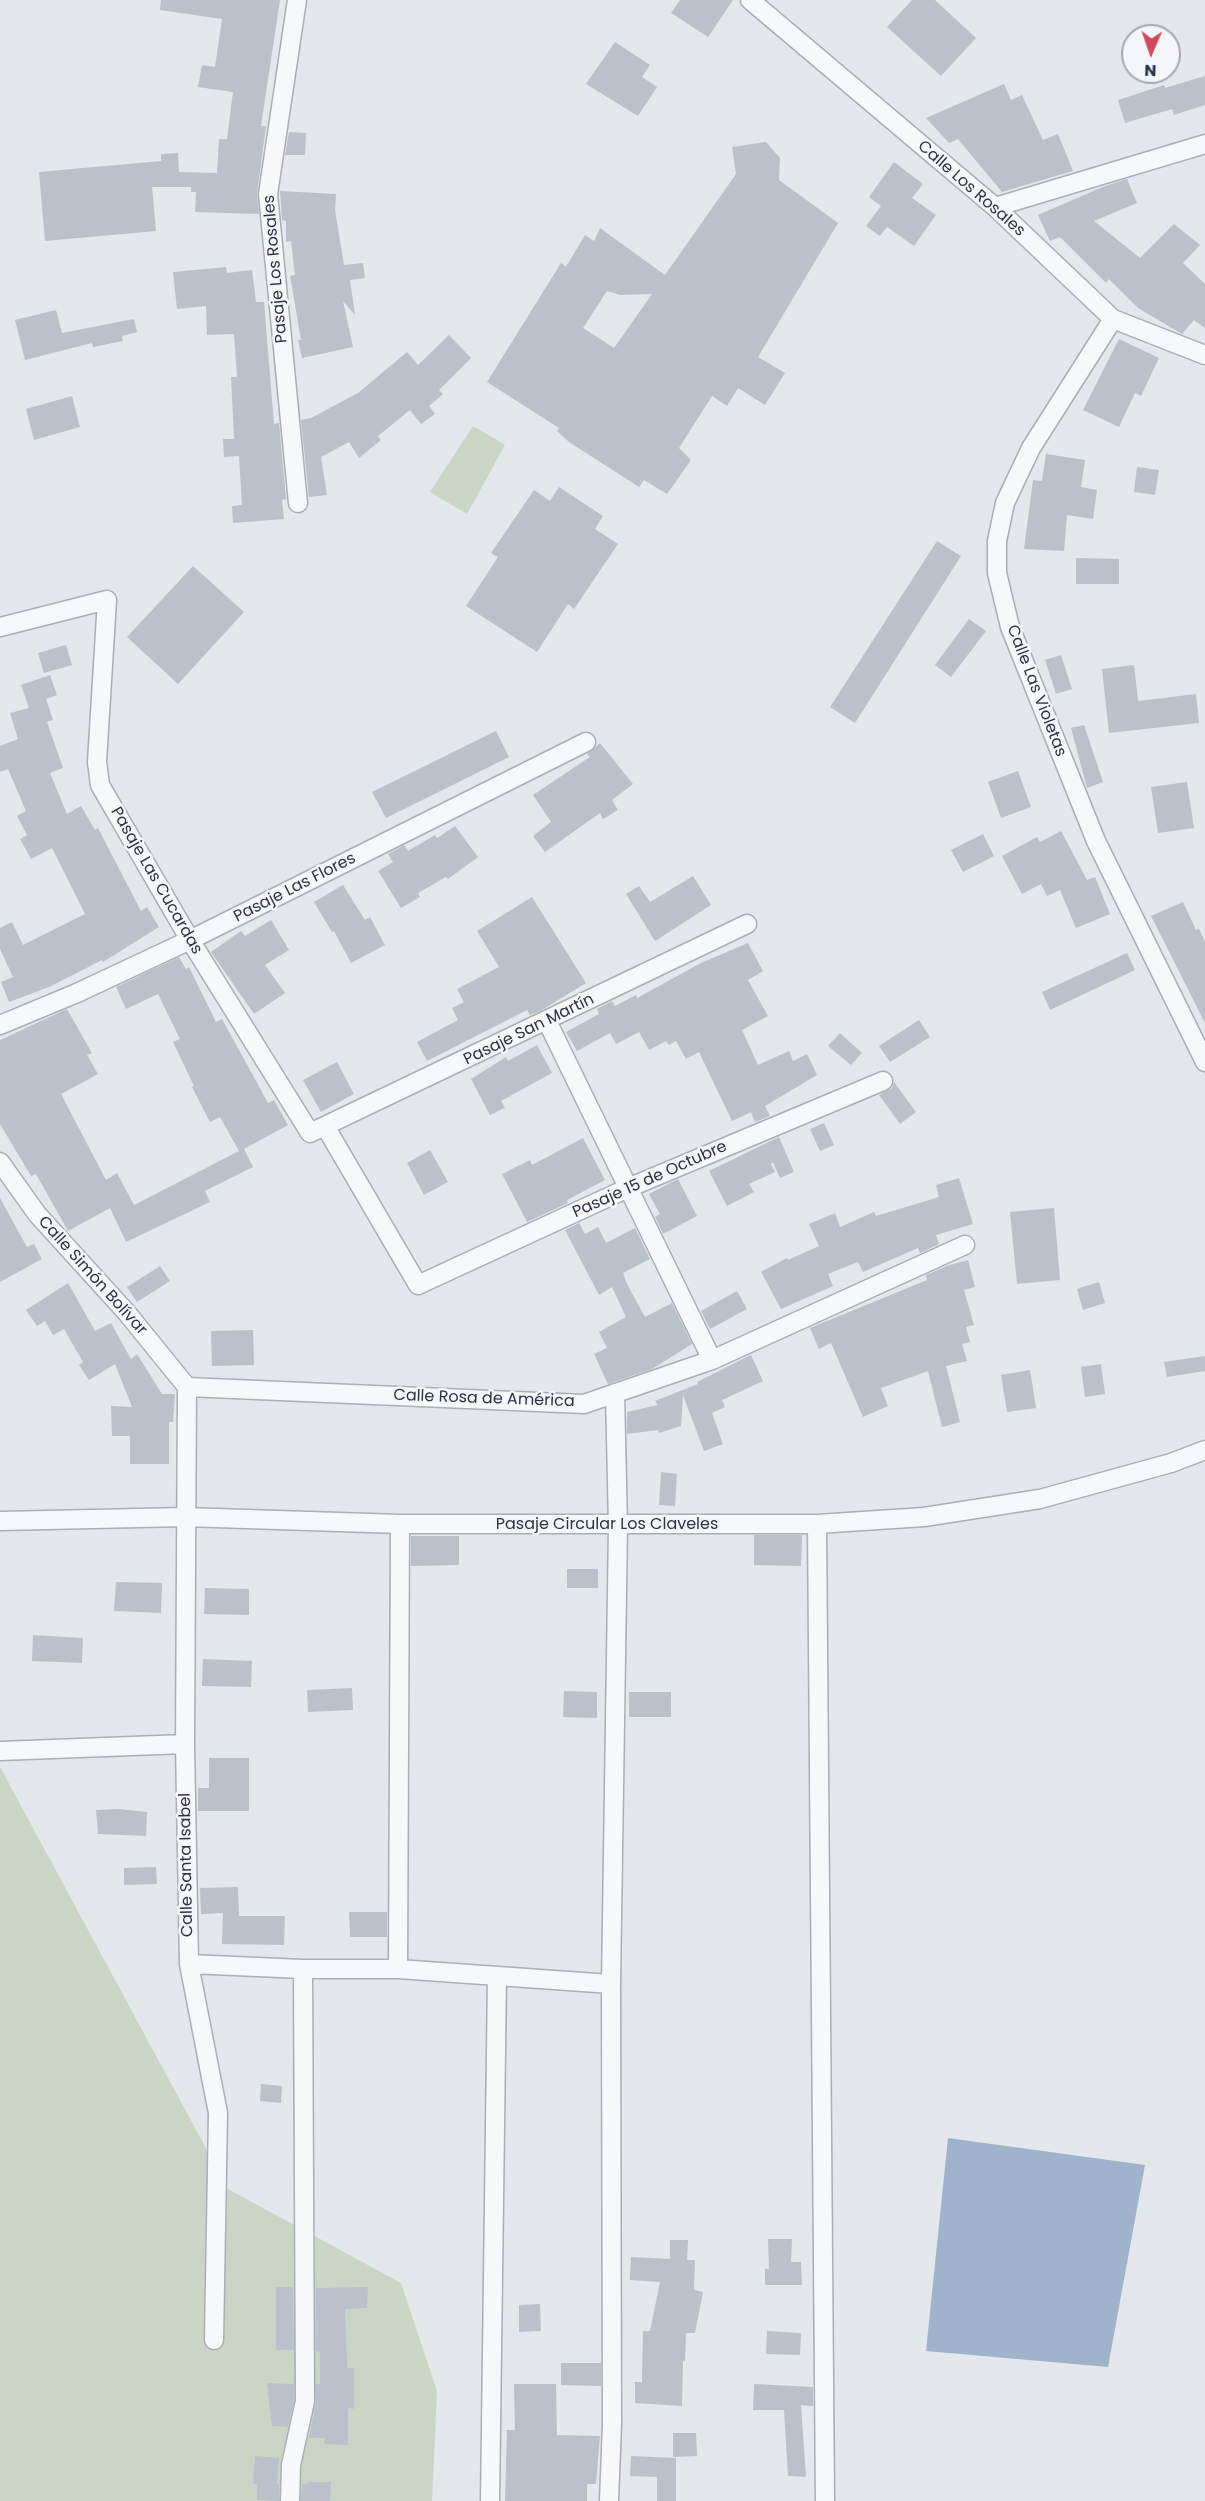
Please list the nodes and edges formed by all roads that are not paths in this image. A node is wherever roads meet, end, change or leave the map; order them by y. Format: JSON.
{"nodes":[{"id":1,"x":297,"y":0,"type":"edge"},
{"id":2,"x":750,"y":0,"type":"edge"},
{"id":3,"x":1205,"y":144,"type":"edge"},
{"id":4,"x":995,"y":207,"type":"junction"},
{"id":5,"x":1113,"y":320,"type":"junction"},
{"id":6,"x":1205,"y":355,"type":"edge"},
{"id":7,"x":298,"y":503,"type":"dead end"},
{"id":8,"x":0,"y":627,"type":"edge"},
{"id":9,"x":586,"y":742,"type":"dead end"},
{"id":10,"x":747,"y":924,"type":"dead end"},
{"id":11,"x":190,"y":940,"type":"junction"},
{"id":12,"x":547,"y":1022,"type":"junction"},
{"id":13,"x":0,"y":1024,"type":"edge"},
{"id":14,"x":1205,"y":1062,"type":"edge"},
{"id":15,"x":883,"y":1081,"type":"dead end"},
{"id":16,"x":318,"y":1130,"type":"junction"},
{"id":17,"x":0,"y":1162,"type":"edge"},
{"id":18,"x":628,"y":1188,"type":"junction"},
{"id":19,"x":965,"y":1245,"type":"dead end"},
{"id":20,"x":418,"y":1286,"type":"joint"},
{"id":21,"x":712,"y":1360,"type":"junction"},
{"id":22,"x":187,"y":1387,"type":"junction"},
{"id":23,"x":615,"y":1393,"type":"junction"},
{"id":24,"x":1205,"y":1450,"type":"edge"},
{"id":25,"x":185,"y":1517,"type":"junction"},
{"id":26,"x":0,"y":1521,"type":"edge"},
{"id":27,"x":400,"y":1524,"type":"junction"},
{"id":28,"x":817,"y":1524,"type":"junction"},
{"id":29,"x":618,"y":1526,"type":"junction"},
{"id":30,"x":185,"y":1744,"type":"junction"},
{"id":31,"x":0,"y":1751,"type":"edge"},
{"id":32,"x":189,"y":1964,"type":"junction"},
{"id":33,"x":303,"y":1969,"type":"junction"},
{"id":34,"x":398,"y":1969,"type":"junction"},
{"id":35,"x":497,"y":1976,"type":"junction"},
{"id":36,"x":611,"y":1984,"type":"junction"},
{"id":37,"x":214,"y":2340,"type":"dead end"},
{"id":38,"x":290,"y":2501,"type":"edge"},
{"id":39,"x":490,"y":2501,"type":"edge"},
{"id":40,"x":609,"y":2501,"type":"edge"},
{"id":41,"x":825,"y":2501,"type":"edge"}],
"edges":[{"from":1,"to":7,"type":"street","name":"Pasaje Los Rosales"},
{"from":2,"to":4,"type":"street","name":"Calle Los Rosales"},
{"from":3,"to":4,"type":"street"},
{"from":4,"to":5,"type":"street","name":"Calle Los Rosales"},
{"from":5,"to":6,"type":"street","name":"Calle Los Rosales"},
{"from":5,"to":14,"type":"street","name":"Calle Las Violetas"},
{"from":8,"to":11,"type":"street","name":"Pasaje Las Cucardas"},
{"from":9,"to":11,"type":"street","name":"Pasaje Las Flores"},
{"from":10,"to":12,"type":"street","name":"Pasaje San Martín"},
{"from":11,"to":13,"type":"street","name":"Pasaje Las Flores"},
{"from":11,"to":16,"type":"street","name":"Pasaje Las Cucardas"},
{"from":12,"to":16,"type":"street","name":"Pasaje San Martín"},
{"from":12,"to":18,"type":"street"},
{"from":15,"to":18,"type":"street","name":"Pasaje 15 de Octubre"},
{"from":16,"to":20,"type":"street","name":"Pasaje Las Cucardas"},
{"from":17,"to":22,"type":"street","name":"Calle Simón Bolívar"},
{"from":18,"to":20,"type":"street","name":"Pasaje 15 de Octubre"},
{"from":18,"to":21,"type":"street"},
{"from":19,"to":21,"type":"street","name":"Calle Rosa de América"},
{"from":21,"to":23,"type":"street","name":"Calle Rosa de América"},
{"from":22,"to":23,"type":"street","name":"Calle Rosa de América"},
{"from":22,"to":25,"type":"street","name":"Calle Santa Isabel"},
{"from":23,"to":29,"type":"street"},
{"from":24,"to":28,"type":"street","name":"Pasaje Circular Los Claveles"},
{"from":25,"to":26,"type":"street","name":"Pasaje Circular Los Claveles"},
{"from":25,"to":27,"type":"street","name":"Pasaje Circular Los Claveles"},
{"from":25,"to":30,"type":"street","name":"Calle Santa Isabel"},
{"from":27,"to":29,"type":"street","name":"Pasaje Circular Los Claveles"},
{"from":27,"to":34,"type":"street"},
{"from":28,"to":29,"type":"street","name":"Pasaje Circular Los Claveles"},
{"from":28,"to":41,"type":"street"},
{"from":29,"to":36,"type":"street"},
{"from":30,"to":31,"type":"street"},
{"from":30,"to":32,"type":"street","name":"Calle Santa Isabel"},
{"from":32,"to":33,"type":"street"},
{"from":32,"to":37,"type":"street","name":"Calle Santa Isabel"},
{"from":33,"to":34,"type":"street"},
{"from":33,"to":38,"type":"street"},
{"from":34,"to":35,"type":"street"},
{"from":35,"to":36,"type":"street"},
{"from":35,"to":39,"type":"street"},
{"from":36,"to":40,"type":"street"}]}
